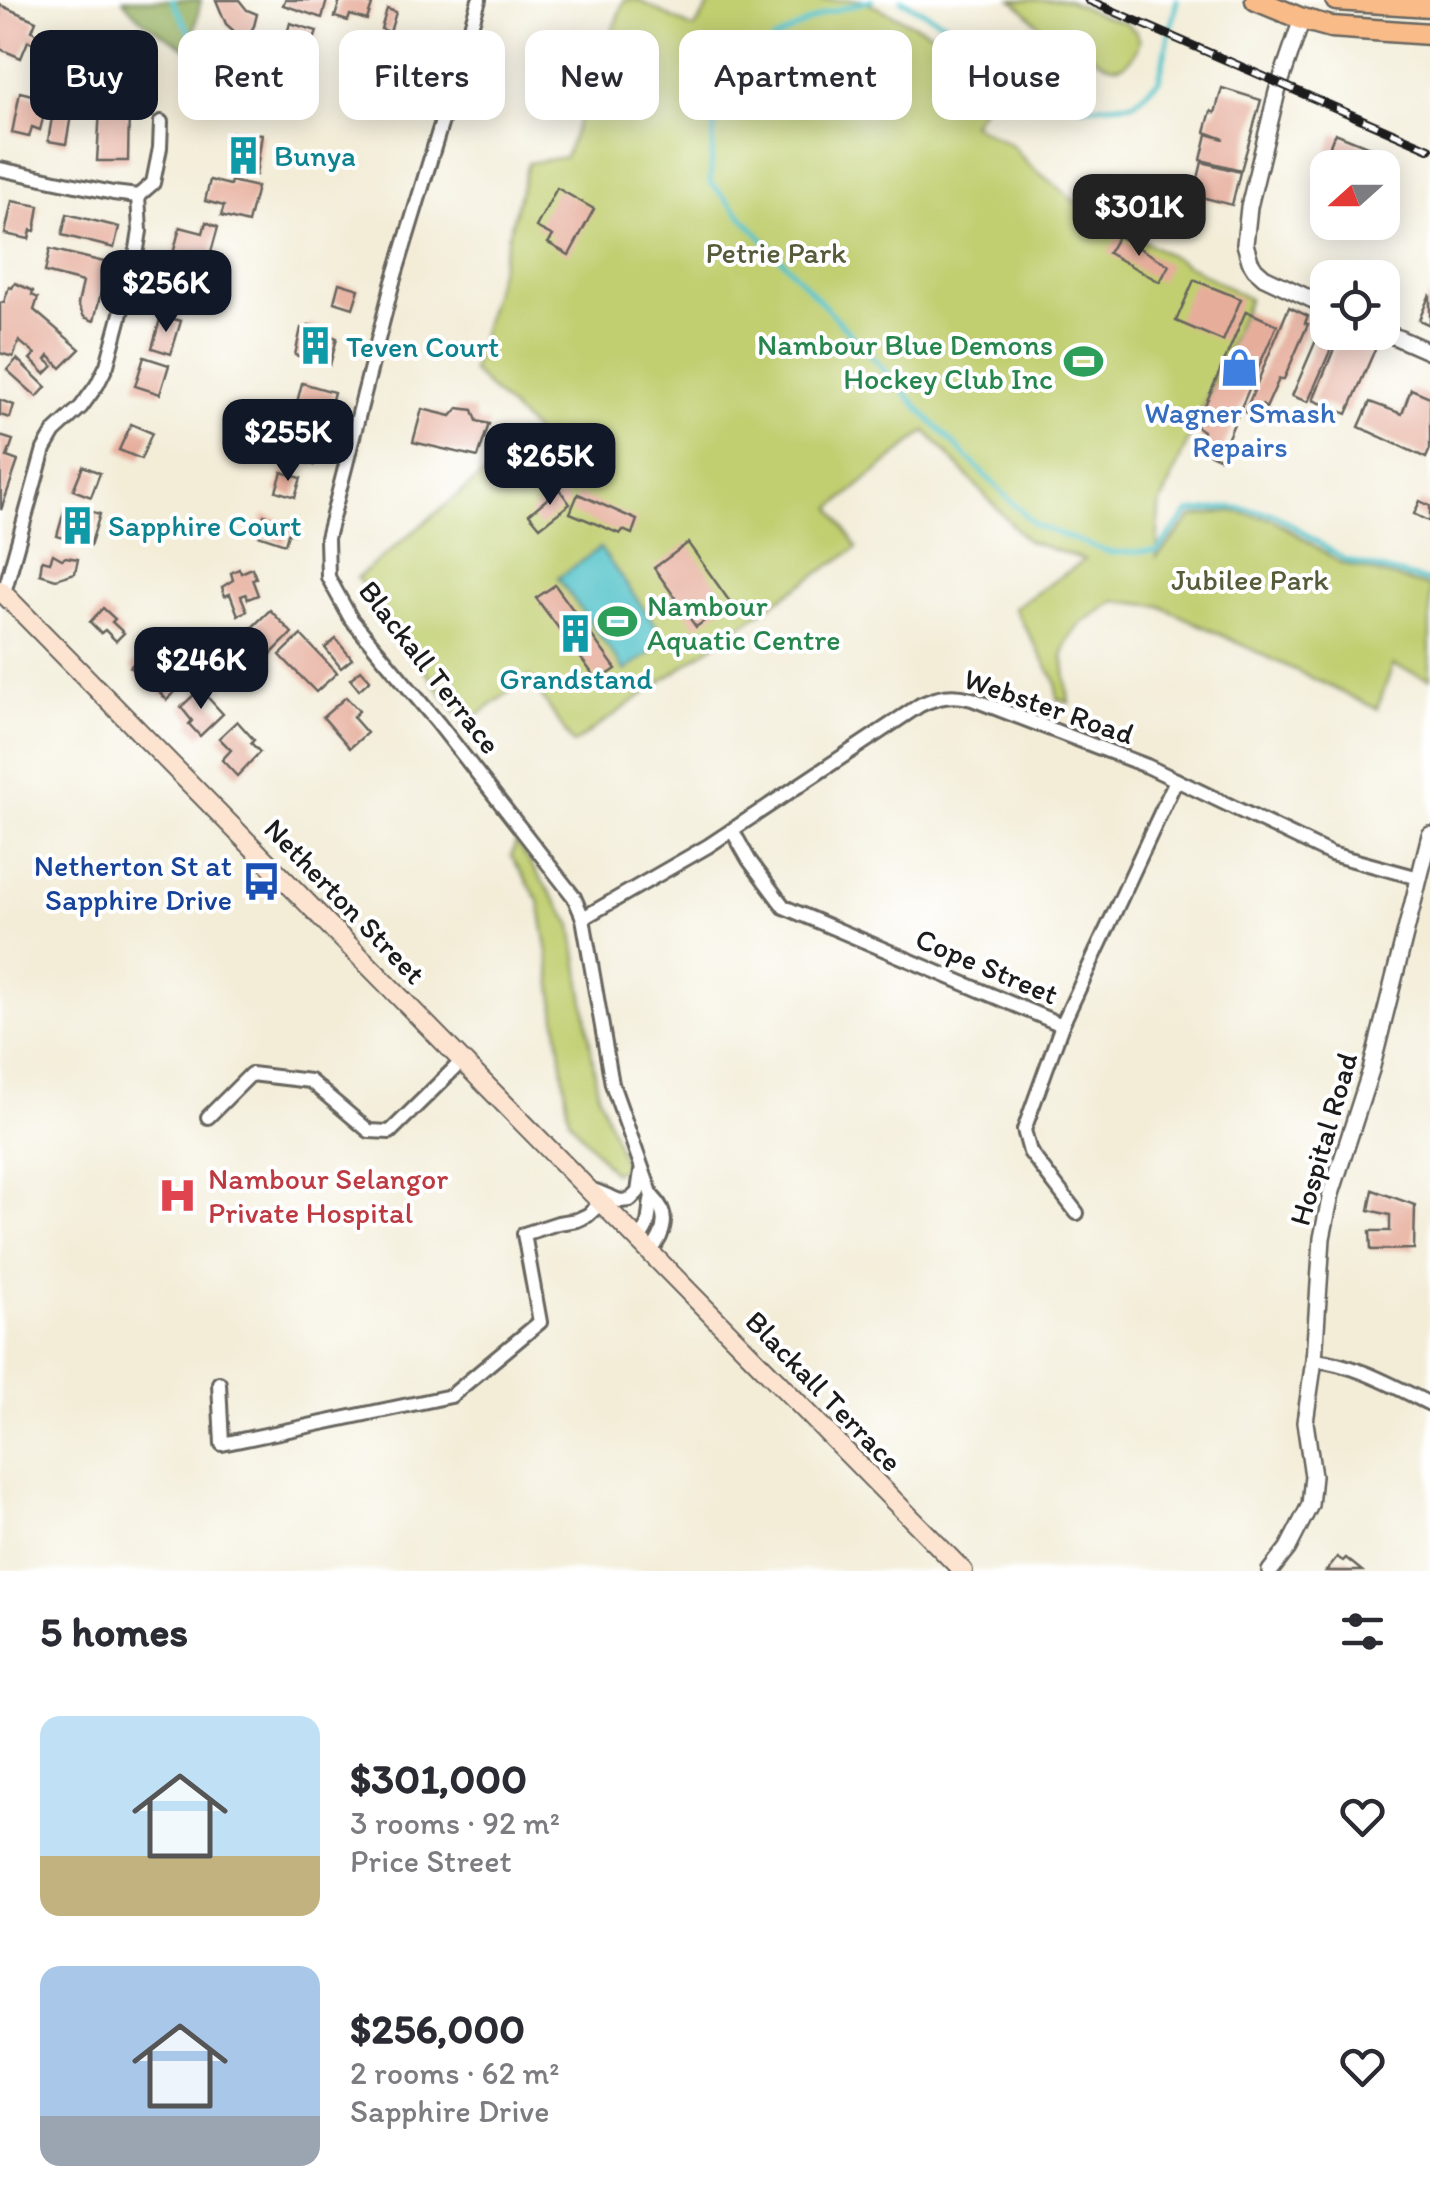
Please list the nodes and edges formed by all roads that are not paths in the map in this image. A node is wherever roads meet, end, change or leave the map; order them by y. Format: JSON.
{"nodes":[{"id":1,"x":479,"y":0,"type":"edge"},
{"id":2,"x":1256,"y":0,"type":"edge"},
{"id":3,"x":1336,"y":0,"type":"edge"},
{"id":4,"x":1430,"y":6,"type":"edge"},
{"id":5,"x":1305,"y":10,"type":"edge"},
{"id":6,"x":1430,"y":34,"type":"edge"},
{"id":7,"x":161,"y":122,"type":"dead end"},
{"id":8,"x":0,"y":168,"type":"edge"},
{"id":9,"x":138,"y":196,"type":"junction"},
{"id":10,"x":1310,"y":299,"type":"edge"},
{"id":11,"x":1400,"y":339,"type":"edge"},
{"id":12,"x":1430,"y":352,"type":"edge"},
{"id":13,"x":2,"y":591,"type":"edge"},
{"id":14,"x":1176,"y":780,"type":"junction"},
{"id":15,"x":732,"y":830,"type":"junction"},
{"id":16,"x":1430,"y":834,"type":"edge"},
{"id":17,"x":1420,"y":878,"type":"junction"},
{"id":18,"x":583,"y":918,"type":"junction"},
{"id":19,"x":1062,"y":1025,"type":"junction"},
{"id":20,"x":462,"y":1061,"type":"junction"},
{"id":21,"x":208,"y":1117,"type":"dead end"},
{"id":22,"x":641,"y":1170,"type":"junction"},
{"id":23,"x":584,"y":1186,"type":"junction"},
{"id":24,"x":601,"y":1203,"type":"junction"},
{"id":25,"x":1077,"y":1213,"type":"dead end"},
{"id":26,"x":644,"y":1246,"type":"junction"},
{"id":27,"x":1314,"y":1360,"type":"junction"},
{"id":28,"x":219,"y":1383,"type":"dead end"},
{"id":29,"x":1430,"y":1404,"type":"edge"},
{"id":30,"x":963,"y":1571,"type":"edge"},
{"id":31,"x":1270,"y":1571,"type":"edge"}],
"edges":[{"from":1,"to":18,"type":"street","name":"Blackall Terrace"},
{"from":2,"to":5,"type":"main road"},
{"from":3,"to":4,"type":"main road"},
{"from":5,"to":6,"type":"main road"},
{"from":5,"to":10,"type":"street"},
{"from":7,"to":9,"type":"street"},
{"from":8,"to":9,"type":"street"},
{"from":9,"to":13,"type":"street"},
{"from":11,"to":12,"type":"street"},
{"from":13,"to":20,"type":"main road","name":"Netherton Street"},
{"from":14,"to":15,"type":"street","name":"Webster Road"},
{"from":14,"to":17,"type":"street","name":"Webster Road"},
{"from":14,"to":19,"type":"street","name":"Cope Street"},
{"from":15,"to":18,"type":"street","name":"Webster Road"},
{"from":15,"to":19,"type":"street","name":"Cope Street"},
{"from":16,"to":17,"type":"street","name":"Hospital Road"},
{"from":17,"to":27,"type":"street","name":"Hospital Road"},
{"from":18,"to":22,"type":"street","name":"Blackall Terrace"},
{"from":19,"to":25,"type":"street"},
{"from":20,"to":21,"type":"street"},
{"from":20,"to":23,"type":"main road","name":"Netherton Street"},
{"from":22,"to":23,"type":"street"},
{"from":22,"to":26,"type":"street","name":"Blackall Terrace"},
{"from":23,"to":24,"type":"main road","name":"Netherton Street"},
{"from":24,"to":26,"type":"main road","name":"Netherton Street"},
{"from":24,"to":28,"type":"street"},
{"from":26,"to":30,"type":"main road","name":"Blackall Terrace"},
{"from":27,"to":29,"type":"street"},
{"from":27,"to":31,"type":"street","name":"Hospital Road"}]}
